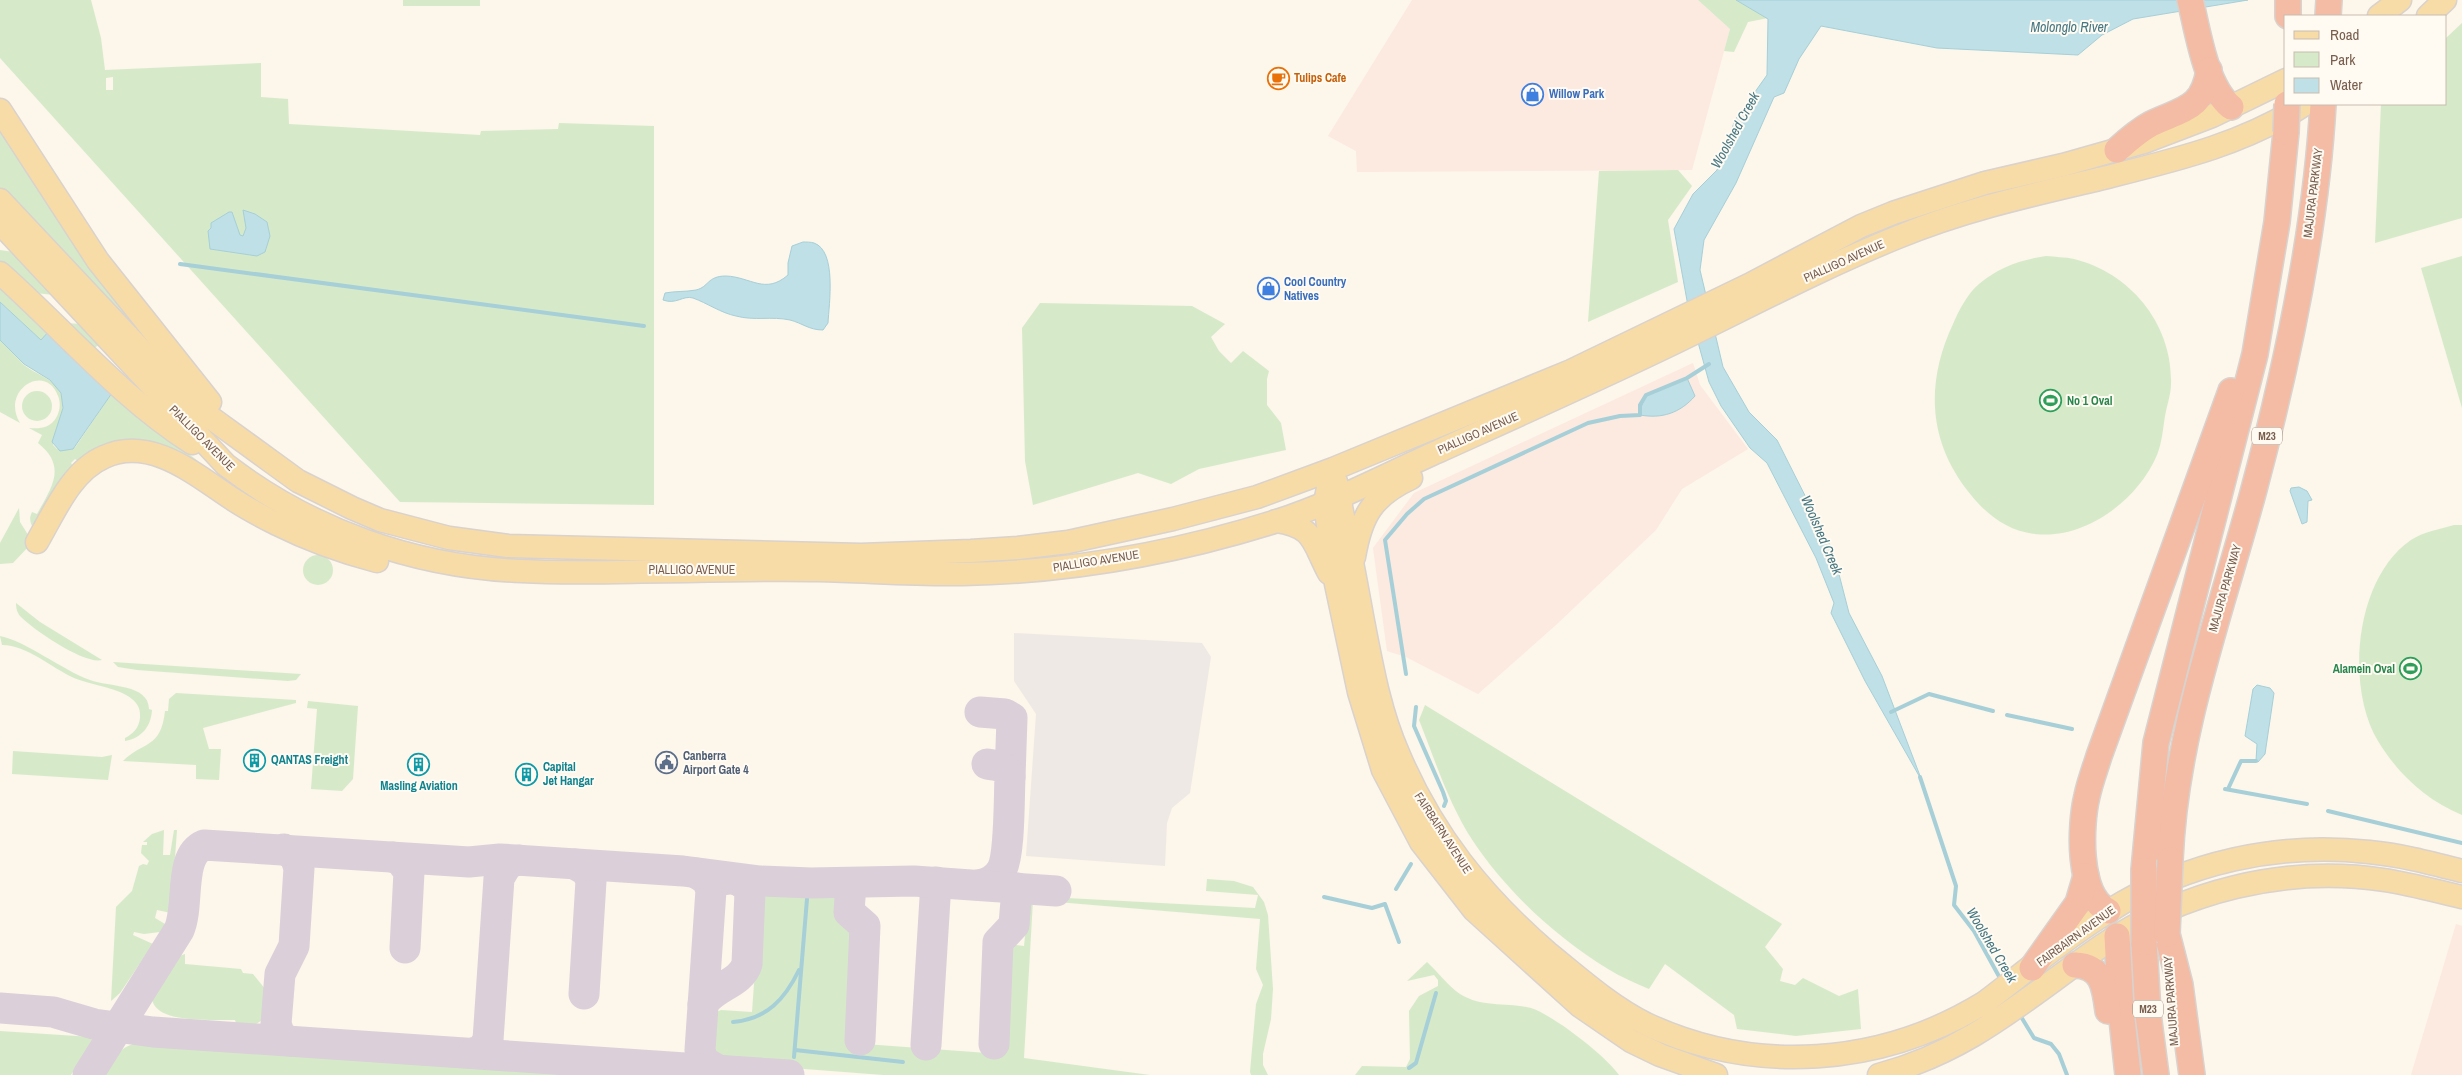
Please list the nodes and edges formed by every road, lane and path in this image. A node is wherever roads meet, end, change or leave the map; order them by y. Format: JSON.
{"nodes":[{"id":1,"x":2190,"y":0,"type":"edge"},
{"id":2,"x":2288,"y":0,"type":"edge"},
{"id":3,"x":2329,"y":0,"type":"edge"},
{"id":4,"x":2400,"y":0,"type":"edge"},
{"id":5,"x":2445,"y":0,"type":"edge"},
{"id":6,"x":2288,"y":15,"type":"edge"},
{"id":7,"x":2328,"y":15,"type":"edge"},
{"id":8,"x":2379,"y":15,"type":"edge"},
{"id":9,"x":2429,"y":15,"type":"edge"},
{"id":10,"x":2209,"y":70,"type":"junction"},
{"id":11,"x":2284,"y":81,"type":"edge"},
{"id":12,"x":2287,"y":105,"type":"edge"},
{"id":13,"x":2314,"y":107,"type":"edge"},
{"id":14,"x":0,"y":110,"type":"edge"},
{"id":15,"x":2221,"y":112,"type":"junction"},
{"id":16,"x":2117,"y":150,"type":"junction"},
{"id":17,"x":0,"y":200,"type":"edge"},
{"id":18,"x":2277,"y":222,"type":"junction"},
{"id":19,"x":0,"y":223,"type":"edge"},
{"id":20,"x":0,"y":273,"type":"edge"},
{"id":21,"x":1754,"y":293,"type":"junction"},
{"id":22,"x":1656,"y":341,"type":"junction"},
{"id":23,"x":1599,"y":378,"type":"junction"},
{"id":24,"x":235,"y":434,"type":"junction"},
{"id":25,"x":226,"y":465,"type":"junction"},
{"id":26,"x":1333,"y":469,"type":"junction"},
{"id":27,"x":1332,"y":500,"type":"junction"},
{"id":28,"x":1276,"y":521,"type":"junction"},
{"id":29,"x":37,"y":542,"type":"dead end"},
{"id":30,"x":1352,"y":563,"type":"junction"},
{"id":31,"x":524,"y":572,"type":"junction"},
{"id":32,"x":1336,"y":584,"type":"junction"},
{"id":33,"x":2462,"y":871,"type":"edge"},
{"id":34,"x":2086,"y":876,"type":"junction"},
{"id":35,"x":2462,"y":897,"type":"edge"},
{"id":36,"x":2118,"y":915,"type":"junction"},
{"id":37,"x":2166,"y":922,"type":"junction"},
{"id":38,"x":2075,"y":965,"type":"junction"},
{"id":39,"x":2033,"y":976,"type":"junction"},
{"id":40,"x":1660,"y":1055,"type":"junction"},
{"id":41,"x":1917,"y":1064,"type":"junction"},
{"id":42,"x":1719,"y":1068,"type":"edge"},
{"id":43,"x":1671,"y":1075,"type":"edge"},
{"id":44,"x":1879,"y":1075,"type":"edge"},
{"id":45,"x":1898,"y":1075,"type":"edge"},
{"id":46,"x":2117,"y":1075,"type":"edge"},
{"id":47,"x":2128,"y":1075,"type":"edge"},
{"id":48,"x":2156,"y":1075,"type":"edge"},
{"id":49,"x":2177,"y":1075,"type":"edge"},
{"id":50,"x":2192,"y":1075,"type":"edge"}],
"edges":[{"from":1,"to":10,"type":"highway"},
{"from":2,"to":6,"type":"highway"},
{"from":3,"to":7,"type":"highway"},
{"from":4,"to":8,"type":"main road"},
{"from":5,"to":9,"type":"main road"},
{"from":10,"to":15,"type":"highway"},
{"from":10,"to":16,"type":"highway"},
{"from":11,"to":15,"type":"main road","name":"PIALLIGO AVENUE"},
{"from":12,"to":18,"type":"highway","name":"MAJURA PARKWAY","number":"M23","bridge":true},
{"from":13,"to":15,"type":"main road"},
{"from":13,"to":21,"type":"main road","name":"PIALLIGO AVENUE"},
{"from":13,"to":37,"type":"highway","name":"MAJURA PARKWAY","number":"M23","bridge":true},
{"from":14,"to":24,"type":"main road"},
{"from":15,"to":16,"type":"main road","name":"PIALLIGO AVENUE"},
{"from":16,"to":21,"type":"main road","name":"PIALLIGO AVENUE"},
{"from":17,"to":24,"type":"main road","name":"PIALLIGO AVENUE"},
{"from":18,"to":34,"type":"highway"},
{"from":18,"to":48,"type":"highway","name":"MAJURA PARKWAY","number":"M23","bridge":true},
{"from":19,"to":25,"type":"main road","name":"PIALLIGO AVENUE"},
{"from":20,"to":25,"type":"main road"},
{"from":21,"to":22,"type":"main road","name":"PIALLIGO AVENUE"},
{"from":22,"to":23,"type":"main road","name":"PIALLIGO AVENUE"},
{"from":22,"to":26,"type":"main road","name":"PIALLIGO AVENUE"},
{"from":23,"to":27,"type":"main road","name":"PIALLIGO AVENUE"},
{"from":23,"to":30,"type":"main road"},
{"from":24,"to":26,"type":"main road","name":"PIALLIGO AVENUE"},
{"from":25,"to":31,"type":"main road","name":"PIALLIGO AVENUE"},
{"from":26,"to":27,"type":"main road","name":"FAIRBAIRN AVENUE"},
{"from":27,"to":28,"type":"main road","name":"PIALLIGO AVENUE"},
{"from":27,"to":30,"type":"main road","name":"FAIRBAIRN AVENUE"},
{"from":27,"to":32,"type":"main road","name":"FAIRBAIRN AVENUE"},
{"from":28,"to":31,"type":"main road","name":"PIALLIGO AVENUE"},
{"from":28,"to":32,"type":"main road"},
{"from":29,"to":31,"type":"main road"},
{"from":30,"to":42,"type":"main road","name":"FAIRBAIRN AVENUE"},
{"from":32,"to":40,"type":"main road","name":"FAIRBAIRN AVENUE"},
{"from":33,"to":36,"type":"main road","name":"FAIRBAIRN AVENUE"},
{"from":34,"to":36,"type":"highway"},
{"from":34,"to":39,"type":"highway"},
{"from":35,"to":37,"type":"main road","name":"FAIRBAIRN AVENUE"},
{"from":36,"to":37,"type":"main road","name":"FAIRBAIRN AVENUE"},
{"from":36,"to":38,"type":"main road","name":"FAIRBAIRN AVENUE"},
{"from":36,"to":39,"type":"main road","name":"FAIRBAIRN AVENUE"},
{"from":36,"to":47,"type":"highway"},
{"from":37,"to":49,"type":"highway","name":"MAJURA PARKWAY","number":"M23"},
{"from":37,"to":50,"type":"highway"},
{"from":38,"to":39,"type":"main road","name":"FAIRBAIRN AVENUE"},
{"from":38,"to":46,"type":"highway"},
{"from":39,"to":41,"type":"main road","name":"FAIRBAIRN AVENUE"},
{"from":39,"to":42,"type":"main road","name":"FAIRBAIRN AVENUE"},
{"from":40,"to":42,"type":"main road","name":"FAIRBAIRN AVENUE"},
{"from":40,"to":43,"type":"main road"},
{"from":41,"to":44,"type":"main road","name":"FAIRBAIRN AVENUE"},
{"from":41,"to":45,"type":"main road"}]}
